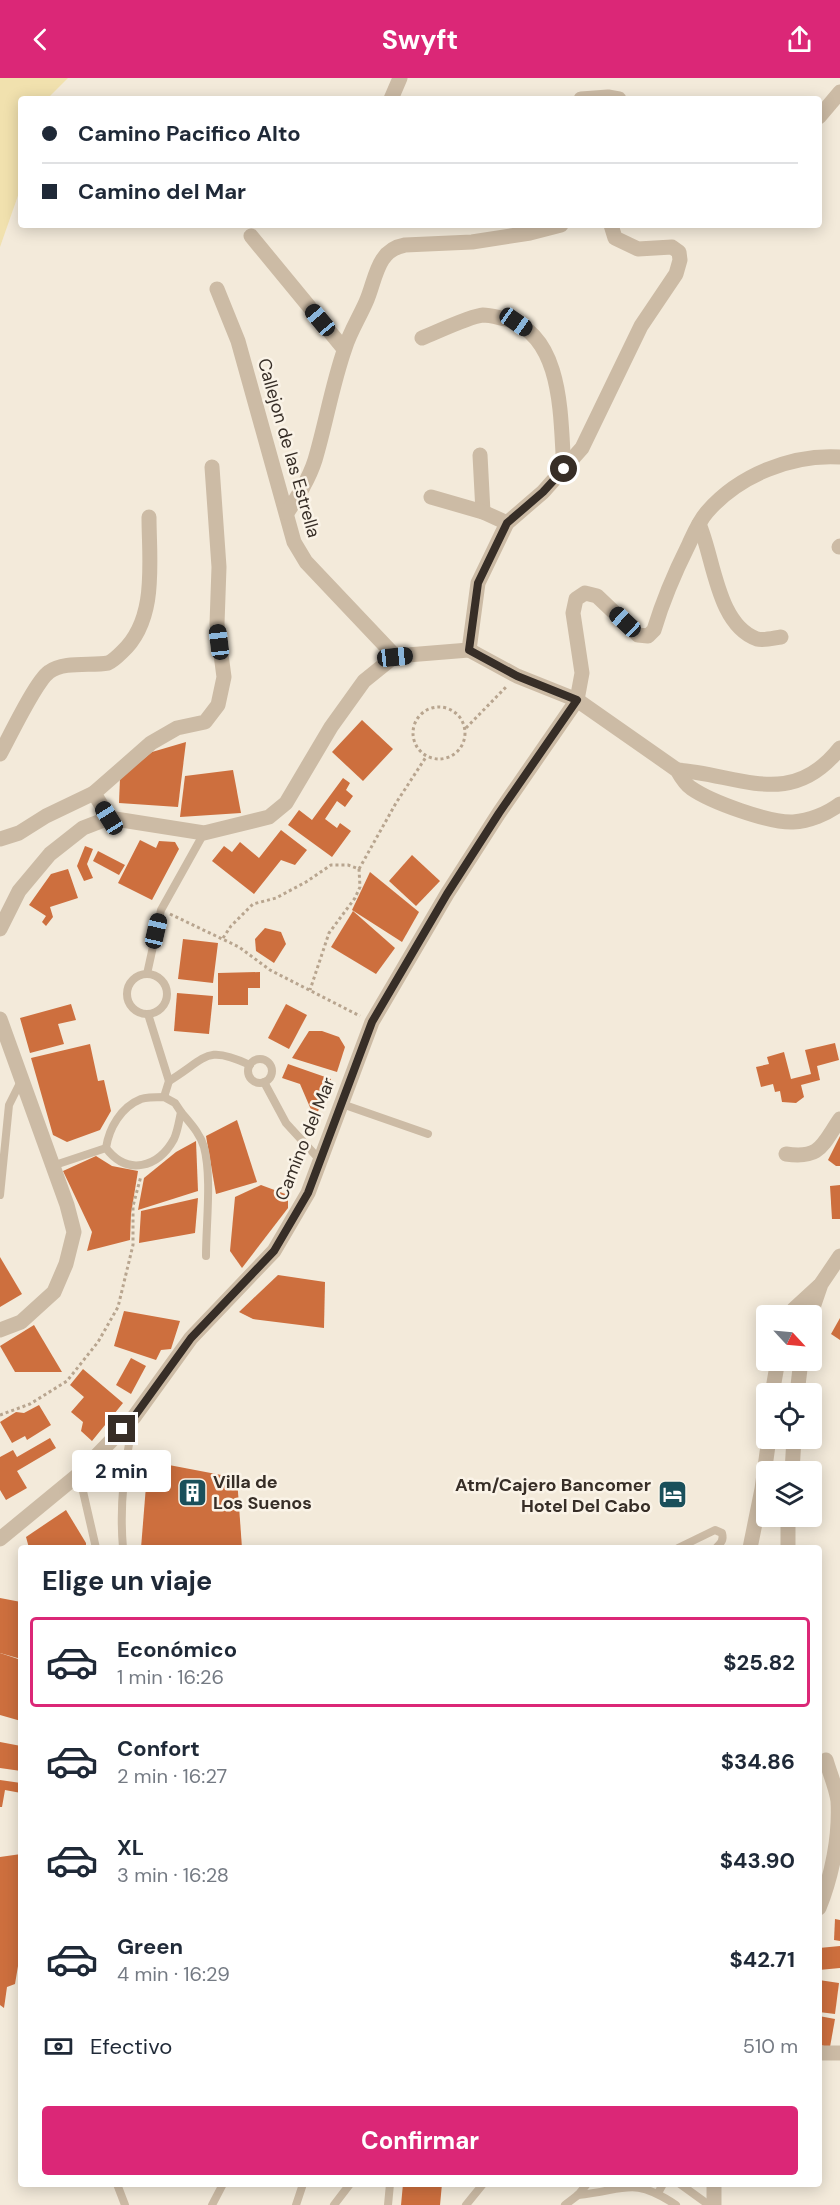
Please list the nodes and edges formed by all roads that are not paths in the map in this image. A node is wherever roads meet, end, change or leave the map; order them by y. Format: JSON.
{"nodes":[{"id":1,"x":400,"y":78,"type":"edge"},
{"id":2,"x":840,"y":92,"type":"edge"},
{"id":3,"x":392,"y":96,"type":"edge"},
{"id":4,"x":822,"y":113,"type":"edge"},
{"id":5,"x":549,"y":228,"type":"edge"},
{"id":6,"x":612,"y":228,"type":"edge"},
{"id":7,"x":251,"y":236,"type":"dead end"},
{"id":8,"x":217,"y":289,"type":"dead end"},
{"id":9,"x":422,"y":338,"type":"dead end"},
{"id":10,"x":344,"y":349,"type":"junction"},
{"id":11,"x":480,"y":455,"type":"dead end"},
{"id":12,"x":840,"y":458,"type":"edge"},
{"id":13,"x":212,"y":467,"type":"dead end"},
{"id":14,"x":564,"y":469,"type":"junction"},
{"id":15,"x":431,"y":497,"type":"dead end"},
{"id":16,"x":483,"y":512,"type":"junction"},
{"id":17,"x":287,"y":513,"type":"junction"},
{"id":18,"x":149,"y":518,"type":"dead end"},
{"id":19,"x":507,"y":523,"type":"junction"},
{"id":20,"x":699,"y":524,"type":"junction"},
{"id":21,"x":781,"y":637,"type":"dead end"},
{"id":22,"x":469,"y":650,"type":"junction"},
{"id":23,"x":395,"y":657,"type":"junction"},
{"id":24,"x":577,"y":700,"type":"junction"},
{"id":25,"x":840,"y":748,"type":"edge"},
{"id":26,"x":0,"y":754,"type":"edge"},
{"id":27,"x":677,"y":770,"type":"junction"},
{"id":28,"x":94,"y":793,"type":"junction"},
{"id":29,"x":840,"y":804,"type":"edge"},
{"id":30,"x":109,"y":818,"type":"junction"},
{"id":31,"x":204,"y":833,"type":"junction"},
{"id":32,"x":0,"y":840,"type":"edge"},
{"id":33,"x":0,"y":929,"type":"edge"},
{"id":34,"x":147,"y":974,"type":"junction"},
{"id":35,"x":148,"y":1014,"type":"junction"},
{"id":36,"x":0,"y":1019,"type":"edge"},
{"id":37,"x":250,"y":1065,"type":"junction"},
{"id":38,"x":21,"y":1080,"type":"junction"},
{"id":39,"x":170,"y":1081,"type":"junction"},
{"id":40,"x":264,"y":1082,"type":"junction"},
{"id":41,"x":164,"y":1096,"type":"junction"},
{"id":42,"x":342,"y":1104,"type":"junction"},
{"id":43,"x":181,"y":1112,"type":"junction"},
{"id":44,"x":840,"y":1119,"type":"edge"},
{"id":45,"x":428,"y":1134,"type":"dead end"},
{"id":46,"x":106,"y":1148,"type":"junction"},
{"id":47,"x":786,"y":1154,"type":"dead end"},
{"id":48,"x":319,"y":1159,"type":"junction"},
{"id":49,"x":52,"y":1166,"type":"junction"},
{"id":50,"x":0,"y":1195,"type":"edge"},
{"id":51,"x":206,"y":1256,"type":"dead end"},
{"id":52,"x":840,"y":1256,"type":"edge"},
{"id":53,"x":821,"y":1284,"type":"junction"},
{"id":54,"x":798,"y":1305,"type":"edge"},
{"id":55,"x":814,"y":1305,"type":"edge"},
{"id":56,"x":0,"y":1330,"type":"edge"},
{"id":57,"x":134,"y":1417,"type":"junction"},
{"id":58,"x":767,"y":1449,"type":"edge"},
{"id":59,"x":79,"y":1474,"type":"junction"},
{"id":60,"x":788,"y":1527,"type":"edge"},
{"id":61,"x":0,"y":1539,"type":"edge"},
{"id":62,"x":95,"y":1545,"type":"edge"},
{"id":63,"x":123,"y":1545,"type":"edge"},
{"id":64,"x":684,"y":1545,"type":"edge"},
{"id":65,"x":719,"y":1545,"type":"edge"},
{"id":66,"x":747,"y":1545,"type":"edge"},
{"id":67,"x":788,"y":1545,"type":"edge"},
{"id":68,"x":826,"y":1760,"type":"dead end"},
{"id":69,"x":822,"y":1901,"type":"edge"},
{"id":70,"x":822,"y":2053,"type":"edge"},
{"id":71,"x":840,"y":2053,"type":"edge"},
{"id":72,"x":118,"y":2187,"type":"edge"},
{"id":73,"x":221,"y":2187,"type":"edge"},
{"id":74,"x":302,"y":2187,"type":"edge"},
{"id":75,"x":348,"y":2187,"type":"edge"},
{"id":76,"x":390,"y":2187,"type":"edge"},
{"id":77,"x":481,"y":2187,"type":"edge"},
{"id":78,"x":585,"y":2187,"type":"edge"},
{"id":79,"x":623,"y":2187,"type":"edge"},
{"id":80,"x":635,"y":2187,"type":"edge"},
{"id":81,"x":661,"y":2187,"type":"edge"},
{"id":82,"x":684,"y":2187,"type":"edge"},
{"id":83,"x":714,"y":2187,"type":"edge"},
{"id":84,"x":658,"y":2193,"type":"junction"},
{"id":85,"x":578,"y":2195,"type":"junction"},
{"id":86,"x":125,"y":2205,"type":"edge"},
{"id":87,"x":212,"y":2205,"type":"edge"},
{"id":88,"x":296,"y":2205,"type":"edge"},
{"id":89,"x":334,"y":2205,"type":"edge"},
{"id":90,"x":388,"y":2205,"type":"edge"},
{"id":91,"x":466,"y":2205,"type":"edge"},
{"id":92,"x":565,"y":2205,"type":"edge"},
{"id":93,"x":676,"y":2205,"type":"edge"},
{"id":94,"x":709,"y":2205,"type":"edge"},
{"id":95,"x":714,"y":2205,"type":"edge"}],
"edges":[{"from":1,"to":3,"type":"street"},
{"from":2,"to":4,"type":"street"},
{"from":5,"to":10,"type":"street"},
{"from":6,"to":14,"type":"street"},
{"from":7,"to":10,"type":"street"},
{"from":8,"to":17,"type":"street","name":"Callejon de las Estrella"},
{"from":9,"to":14,"type":"street"},
{"from":10,"to":17,"type":"street"},
{"from":11,"to":16,"type":"street"},
{"from":12,"to":20,"type":"street"},
{"from":13,"to":28,"type":"street"},
{"from":14,"to":19,"type":"street"},
{"from":15,"to":16,"type":"street"},
{"from":16,"to":19,"type":"street"},
{"from":17,"to":23,"type":"street","name":"Callejon de las Estrella"},
{"from":18,"to":26,"type":"street"},
{"from":19,"to":22,"type":"street"},
{"from":20,"to":21,"type":"street"},
{"from":20,"to":24,"type":"street"},
{"from":22,"to":23,"type":"street"},
{"from":22,"to":24,"type":"street"},
{"from":23,"to":31,"type":"street"},
{"from":24,"to":27,"type":"street"},
{"from":24,"to":42,"type":"street","name":"Camino del Mar"},
{"from":25,"to":27,"type":"street"},
{"from":27,"to":29,"type":"street"},
{"from":28,"to":30,"type":"street"},
{"from":28,"to":32,"type":"street"},
{"from":30,"to":31,"type":"street"},
{"from":30,"to":33,"type":"street"},
{"from":31,"to":34,"type":"lane"},
{"from":34,"to":35,"type":"lane"},
{"from":34,"to":35,"type":"lane"},
{"from":35,"to":39,"type":"lane"},
{"from":36,"to":38,"type":"street"},
{"from":37,"to":39,"type":"lane"},
{"from":37,"to":40,"type":"lane"},
{"from":37,"to":40,"type":"lane"},
{"from":38,"to":49,"type":"street"},
{"from":38,"to":50,"type":"lane"},
{"from":39,"to":41,"type":"lane"},
{"from":40,"to":48,"type":"lane"},
{"from":41,"to":43,"type":"lane"},
{"from":41,"to":46,"type":"lane"},
{"from":42,"to":45,"type":"lane"},
{"from":42,"to":48,"type":"street","name":"Camino del Mar"},
{"from":43,"to":46,"type":"lane"},
{"from":43,"to":51,"type":"lane"},
{"from":44,"to":47,"type":"street"},
{"from":46,"to":49,"type":"lane"},
{"from":48,"to":57,"type":"street","name":"Camino del Mar"},
{"from":49,"to":56,"type":"street"},
{"from":52,"to":53,"type":"street"},
{"from":53,"to":54,"type":"street"},
{"from":53,"to":55,"type":"street"},
{"from":57,"to":59,"type":"street","name":"Camino del Mar"},
{"from":57,"to":63,"type":"lane"},
{"from":58,"to":66,"type":"street"},
{"from":59,"to":61,"type":"street","name":"Camino del Mar"},
{"from":59,"to":62,"type":"lane"},
{"from":60,"to":67,"type":"street"},
{"from":64,"to":65,"type":"lane"},
{"from":68,"to":69,"type":"street"},
{"from":70,"to":71,"type":"street"},
{"from":72,"to":86,"type":"lane"},
{"from":73,"to":87,"type":"lane"},
{"from":74,"to":88,"type":"lane"},
{"from":75,"to":89,"type":"lane"},
{"from":76,"to":90,"type":"lane"},
{"from":77,"to":91,"type":"lane"},
{"from":78,"to":85,"type":"lane"},
{"from":79,"to":85,"type":"lane"},
{"from":80,"to":84,"type":"lane"},
{"from":81,"to":84,"type":"lane"},
{"from":82,"to":94,"type":"lane"},
{"from":83,"to":95,"type":"street"},
{"from":84,"to":93,"type":"lane"},
{"from":85,"to":92,"type":"lane"}]}
